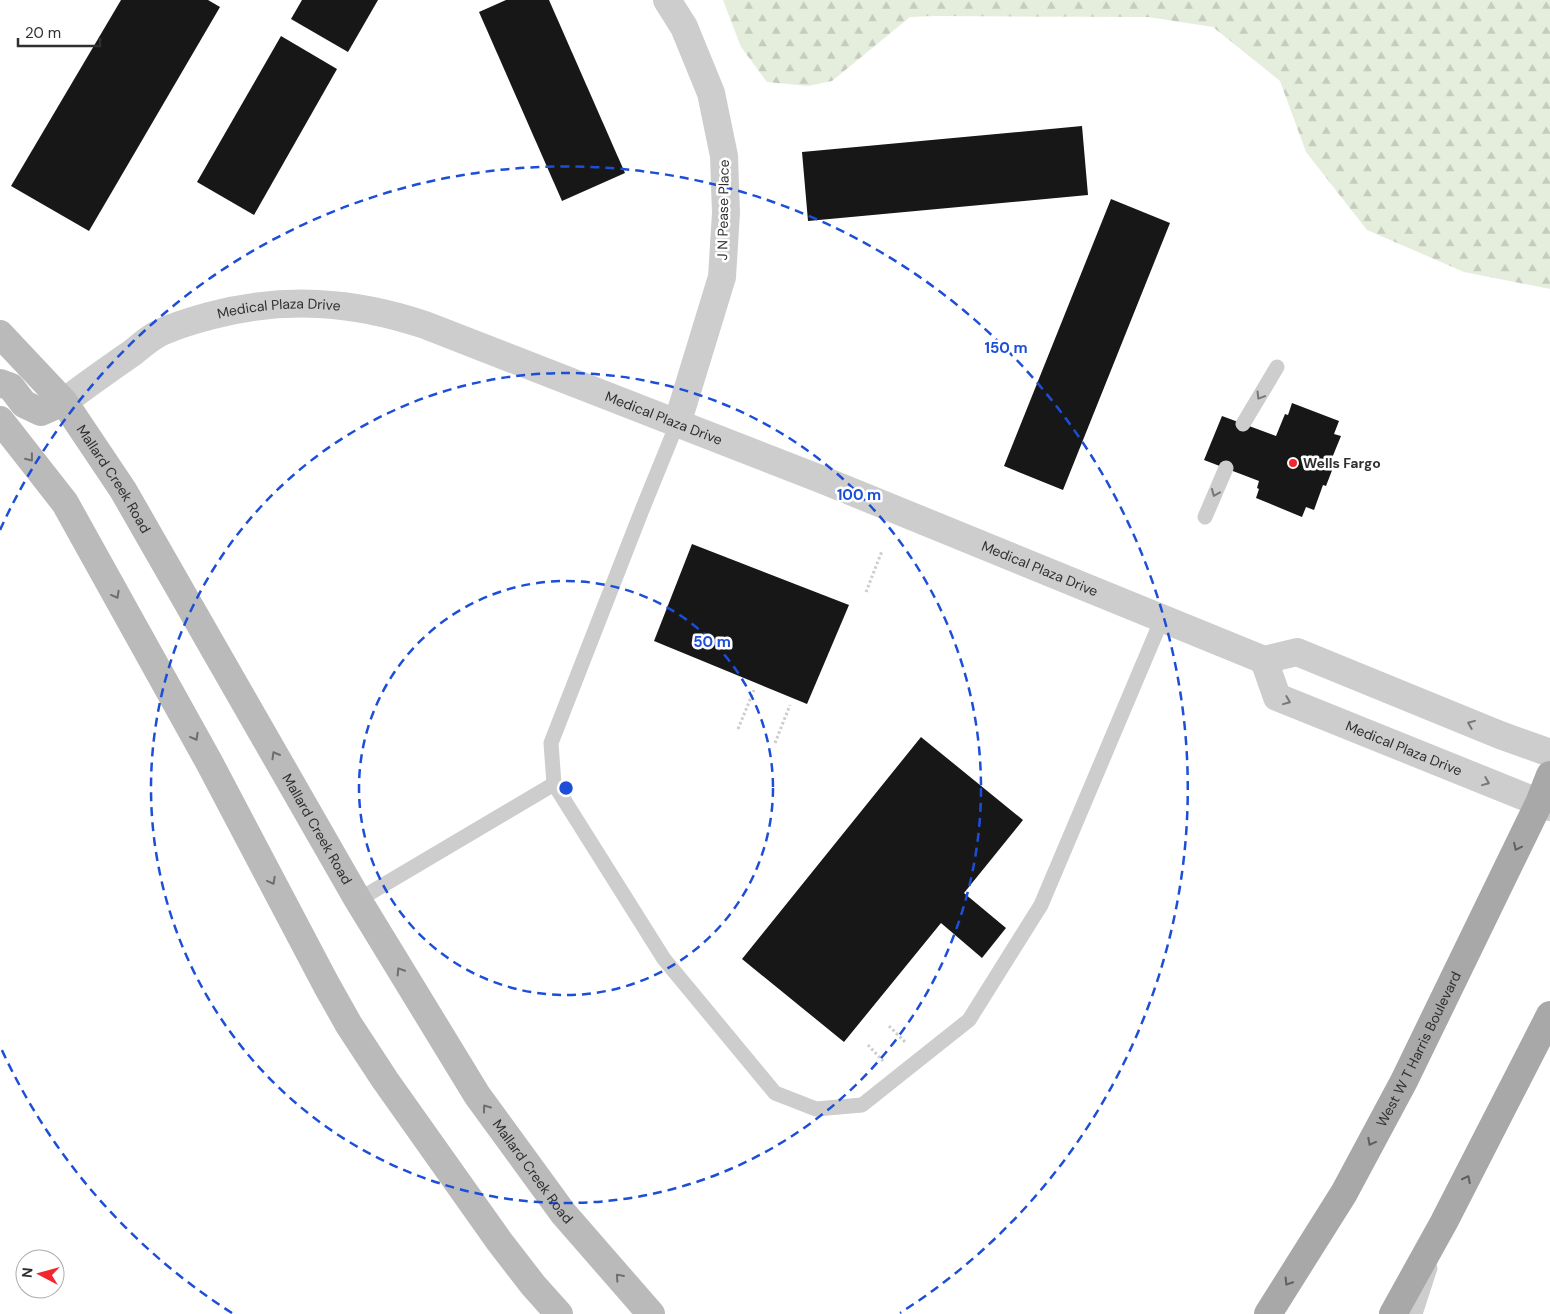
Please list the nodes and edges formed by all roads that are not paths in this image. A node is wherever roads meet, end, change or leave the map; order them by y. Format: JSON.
{"nodes":[{"id":1,"x":667,"y":0,"type":"edge"},
{"id":2,"x":0,"y":334,"type":"edge"},
{"id":3,"x":1277,"y":367,"type":"dead end"},
{"id":4,"x":0,"y":383,"type":"edge"},
{"id":5,"x":64,"y":402,"type":"junction"},
{"id":6,"x":0,"y":420,"type":"edge"},
{"id":7,"x":677,"y":424,"type":"junction"},
{"id":8,"x":1243,"y":424,"type":"dead end"},
{"id":9,"x":1226,"y":468,"type":"dead end"},
{"id":10,"x":1205,"y":517,"type":"dead end"},
{"id":11,"x":1162,"y":619,"type":"junction"},
{"id":12,"x":1264,"y":660,"type":"junction"},
{"id":13,"x":1550,"y":753,"type":"edge"},
{"id":14,"x":1550,"y":775,"type":"edge"},
{"id":15,"x":554,"y":784,"type":"junction"},
{"id":16,"x":1544,"y":805,"type":"edge"},
{"id":17,"x":358,"y":900,"type":"junction"},
{"id":18,"x":1550,"y":1015,"type":"edge"},
{"id":19,"x":1444,"y":1222,"type":"junction"},
{"id":20,"x":558,"y":1314,"type":"edge"},
{"id":21,"x":651,"y":1314,"type":"edge"},
{"id":22,"x":1268,"y":1314,"type":"edge"},
{"id":23,"x":1393,"y":1314,"type":"edge"},
{"id":24,"x":1415,"y":1314,"type":"edge"}],
"edges":[{"from":1,"to":7,"type":"street","name":"J N Pease Place"},
{"from":2,"to":5,"type":"main road","name":"Mallard Creek Road"},
{"from":3,"to":8,"type":"lane","one_way":true},
{"from":4,"to":5,"type":"main road"},
{"from":5,"to":7,"type":"street","name":"Medical Plaza Drive"},
{"from":17,"to":5,"type":"main road","name":"Mallard Creek Road","one_way":true},
{"from":6,"to":20,"type":"main road","one_way":true},
{"from":7,"to":11,"type":"street","name":"Medical Plaza Drive"},
{"from":7,"to":15,"type":"lane"},
{"from":9,"to":10,"type":"lane","one_way":true},
{"from":11,"to":12,"type":"street","name":"Medical Plaza Drive"},
{"from":11,"to":15,"type":"lane"},
{"from":13,"to":12,"type":"street","one_way":true},
{"from":12,"to":16,"type":"street","name":"Medical Plaza Drive","one_way":true},
{"from":14,"to":16,"type":"main road","name":"West W T Harris Boulevard"},
{"from":15,"to":17,"type":"lane"},
{"from":16,"to":22,"type":"main road","name":"West W T Harris Boulevard","one_way":true},
{"from":21,"to":17,"type":"main road","name":"Mallard Creek Road","one_way":true},
{"from":19,"to":18,"type":"main road","one_way":true},
{"from":19,"to":23,"type":"main road"},
{"from":19,"to":24,"type":"lane"}]}
